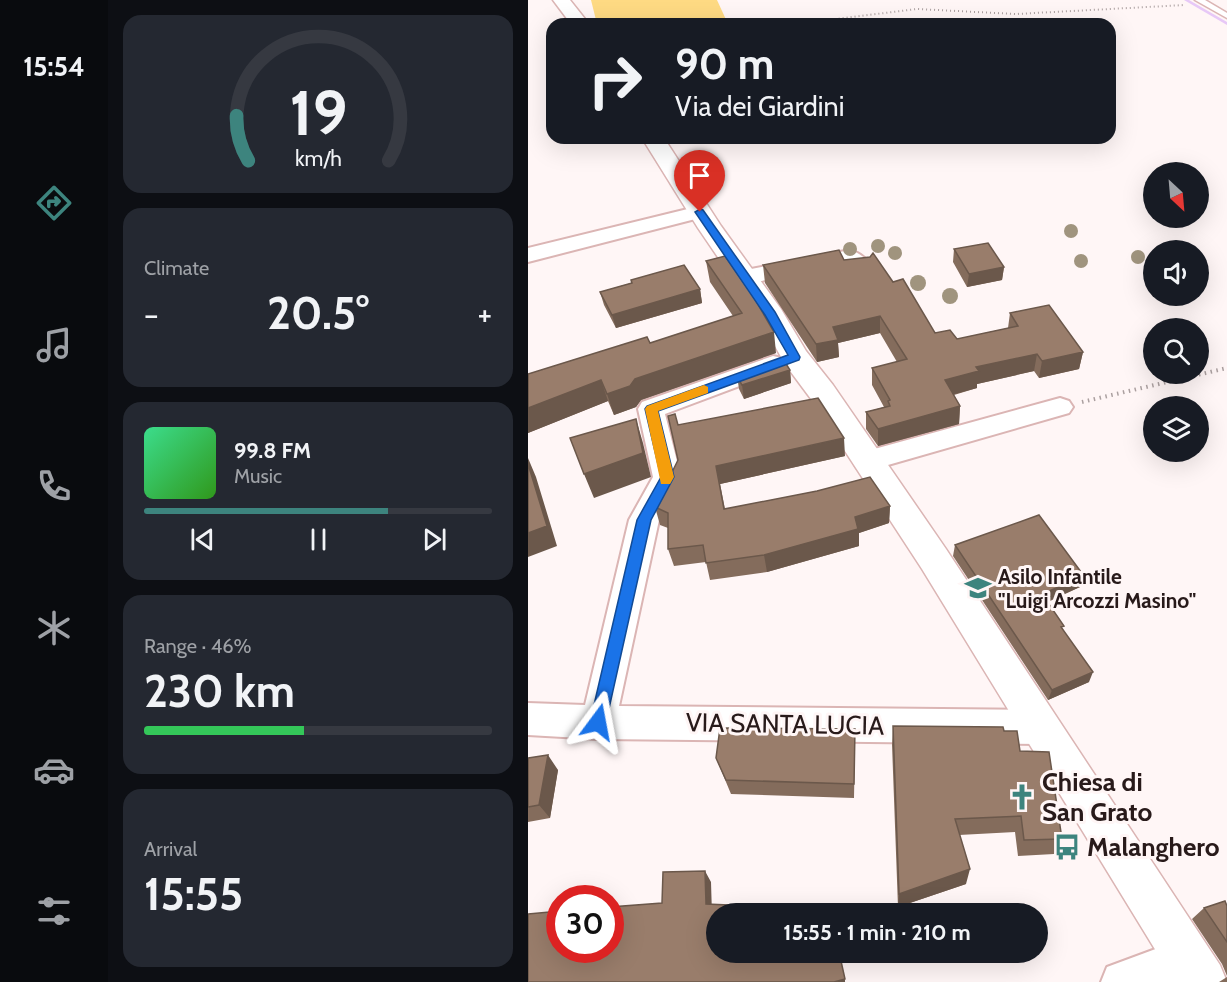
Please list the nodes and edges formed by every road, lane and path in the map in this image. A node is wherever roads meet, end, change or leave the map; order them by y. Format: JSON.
{"nodes":[{"id":1,"x":1199,"y":0,"type":"edge"},
{"id":2,"x":564,"y":1,"type":"edge"},
{"id":3,"x":1189,"y":5,"type":"dead end"},
{"id":4,"x":1227,"y":16,"type":"edge"},
{"id":5,"x":576,"y":18,"type":"edge"},
{"id":6,"x":844,"y":18,"type":"edge"},
{"id":7,"x":657,"y":144,"type":"edge"},
{"id":8,"x":700,"y":212,"type":"junction"},
{"id":9,"x":528,"y":255,"type":"edge"},
{"id":10,"x":862,"y":267,"type":"edge"},
{"id":11,"x":746,"y":277,"type":"junction"},
{"id":12,"x":795,"y":357,"type":"junction"},
{"id":13,"x":1227,"y":368,"type":"edge"},
{"id":14,"x":1060,"y":407,"type":"joint"},
{"id":15,"x":867,"y":461,"type":"junction"},
{"id":16,"x":528,"y":719,"type":"edge"},
{"id":17,"x":598,"y":722,"type":"junction"},
{"id":18,"x":1042,"y":727,"type":"junction"},
{"id":19,"x":1195,"y":970,"type":"edge"},
{"id":20,"x":1122,"y":982,"type":"edge"}],
"edges":[{"from":1,"to":4,"type":"lane"},
{"from":2,"to":5,"type":"street"},
{"from":3,"to":6,"type":"path"},
{"from":7,"to":8,"type":"street"},
{"from":8,"to":9,"type":"street"},
{"from":8,"to":11,"type":"street"},
{"from":10,"to":11,"type":"street"},
{"from":11,"to":12,"type":"street"},
{"from":12,"to":15,"type":"street"},
{"from":12,"to":17,"type":"street"},
{"from":13,"to":14,"type":"path"},
{"from":14,"to":15,"type":"street"},
{"from":15,"to":18,"type":"street"},
{"from":16,"to":17,"type":"street","name":"VIA SANTA LUCIA"},
{"from":17,"to":18,"type":"street","name":"VIA SANTA LUCIA"},
{"from":18,"to":19,"type":"street"},
{"from":19,"to":20,"type":"street"}]}
